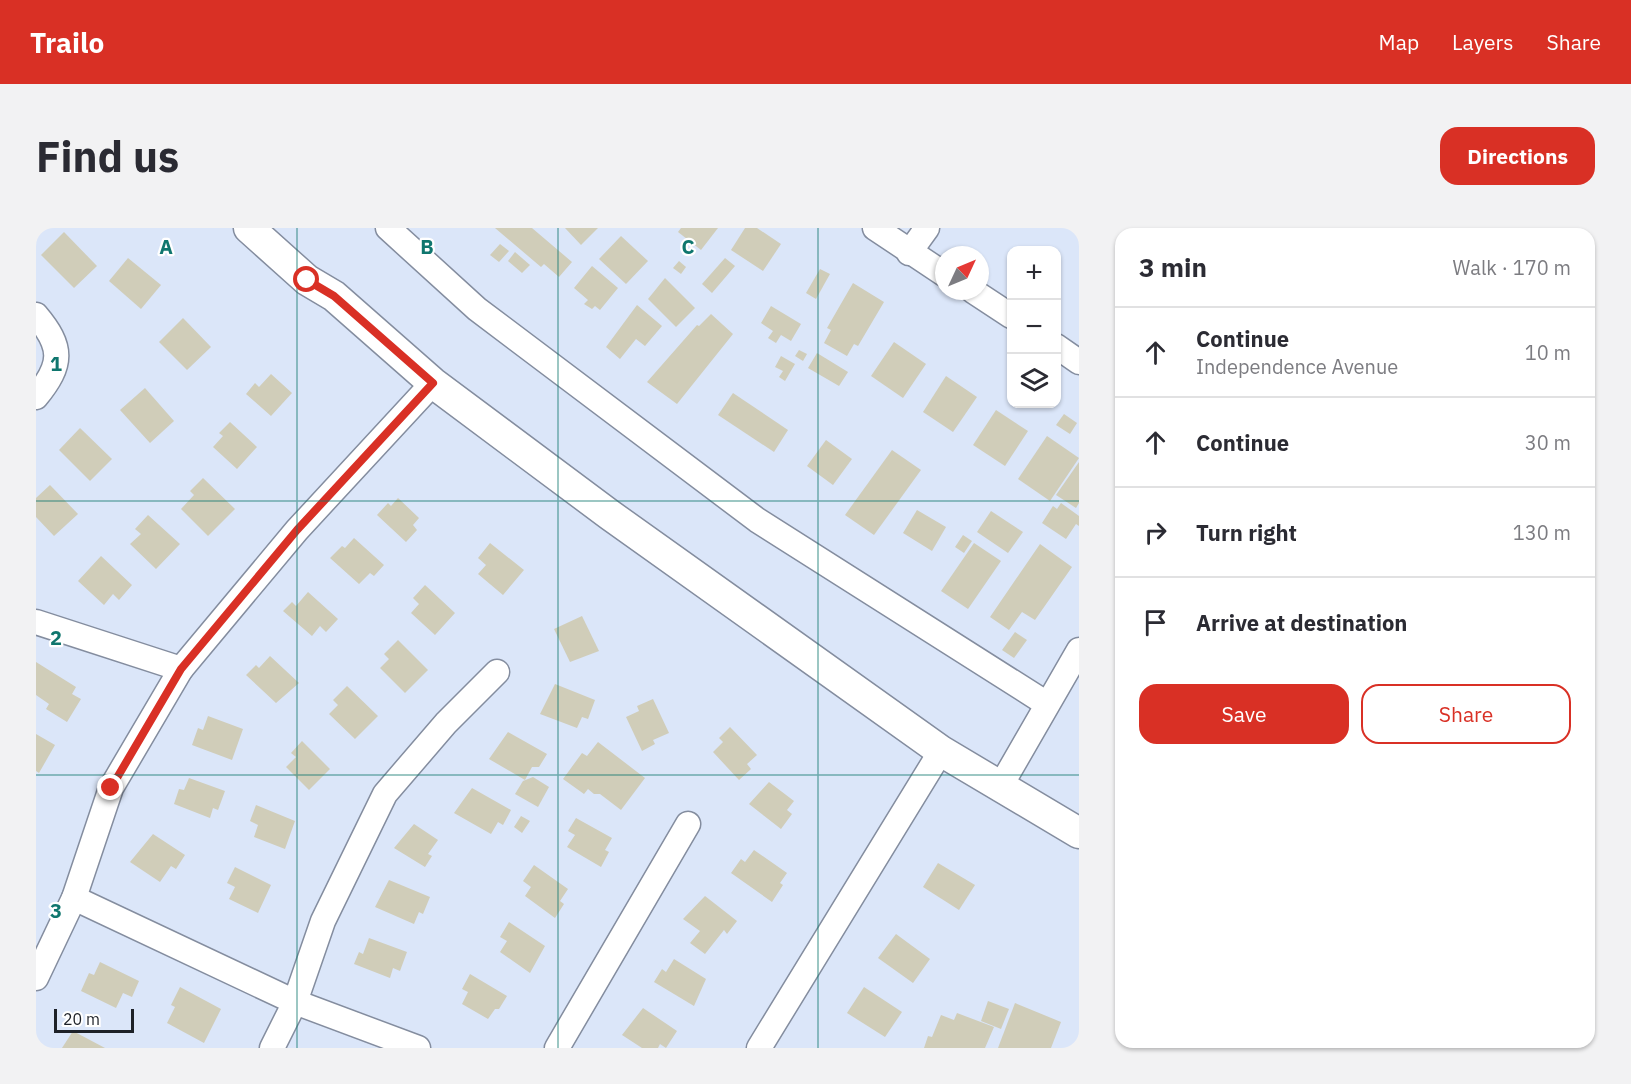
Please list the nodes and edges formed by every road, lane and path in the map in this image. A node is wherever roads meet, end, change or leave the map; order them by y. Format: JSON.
{"nodes":[{"id":1,"x":249,"y":228,"type":"edge"},
{"id":2,"x":280,"y":228,"type":"edge"},
{"id":3,"x":388,"y":228,"type":"edge"},
{"id":4,"x":875,"y":228,"type":"edge"},
{"id":5,"x":927,"y":228,"type":"edge"},
{"id":6,"x":909,"y":253,"type":"junction"},
{"id":7,"x":935,"y":269,"type":"edge"},
{"id":8,"x":334,"y":296,"type":"junction"},
{"id":9,"x":987,"y":300,"type":"edge"},
{"id":10,"x":1007,"y":313,"type":"edge"},
{"id":11,"x":36,"y":315,"type":"edge"},
{"id":12,"x":433,"y":383,"type":"junction"},
{"id":13,"x":36,"y":397,"type":"edge"},
{"id":14,"x":36,"y":622,"type":"edge"},
{"id":15,"x":1079,"y":650,"type":"edge"},
{"id":16,"x":181,"y":669,"type":"junction"},
{"id":17,"x":497,"y":672,"type":"dead end"},
{"id":18,"x":1047,"y":704,"type":"junction"},
{"id":19,"x":941,"y":751,"type":"junction"},
{"id":20,"x":1000,"y":787,"type":"junction"},
{"id":21,"x":688,"y":824,"type":"dead end"},
{"id":22,"x":1079,"y":833,"type":"edge"},
{"id":23,"x":74,"y":898,"type":"junction"},
{"id":24,"x":36,"y":978,"type":"edge"},
{"id":25,"x":296,"y":1002,"type":"junction"},
{"id":26,"x":272,"y":1048,"type":"edge"},
{"id":27,"x":418,"y":1048,"type":"edge"},
{"id":28,"x":557,"y":1048,"type":"edge"},
{"id":29,"x":759,"y":1048,"type":"edge"}],
"edges":[{"from":1,"to":8,"type":"street"},
{"from":2,"to":8,"type":"street"},
{"from":3,"to":18,"type":"street"},
{"from":4,"to":6,"type":"street"},
{"from":5,"to":6,"type":"street"},
{"from":6,"to":7,"type":"street"},
{"from":8,"to":12,"type":"street"},
{"from":9,"to":10,"type":"street"},
{"from":11,"to":13,"type":"street"},
{"from":12,"to":16,"type":"street"},
{"from":12,"to":19,"type":"street"},
{"from":14,"to":16,"type":"street"},
{"from":15,"to":18,"type":"street"},
{"from":16,"to":23,"type":"street"},
{"from":17,"to":25,"type":"street"},
{"from":18,"to":20,"type":"street"},
{"from":19,"to":20,"type":"street"},
{"from":19,"to":29,"type":"street"},
{"from":20,"to":22,"type":"street"},
{"from":21,"to":28,"type":"street"},
{"from":23,"to":24,"type":"street"},
{"from":23,"to":25,"type":"street"},
{"from":25,"to":26,"type":"street"},
{"from":25,"to":27,"type":"street"}]}
